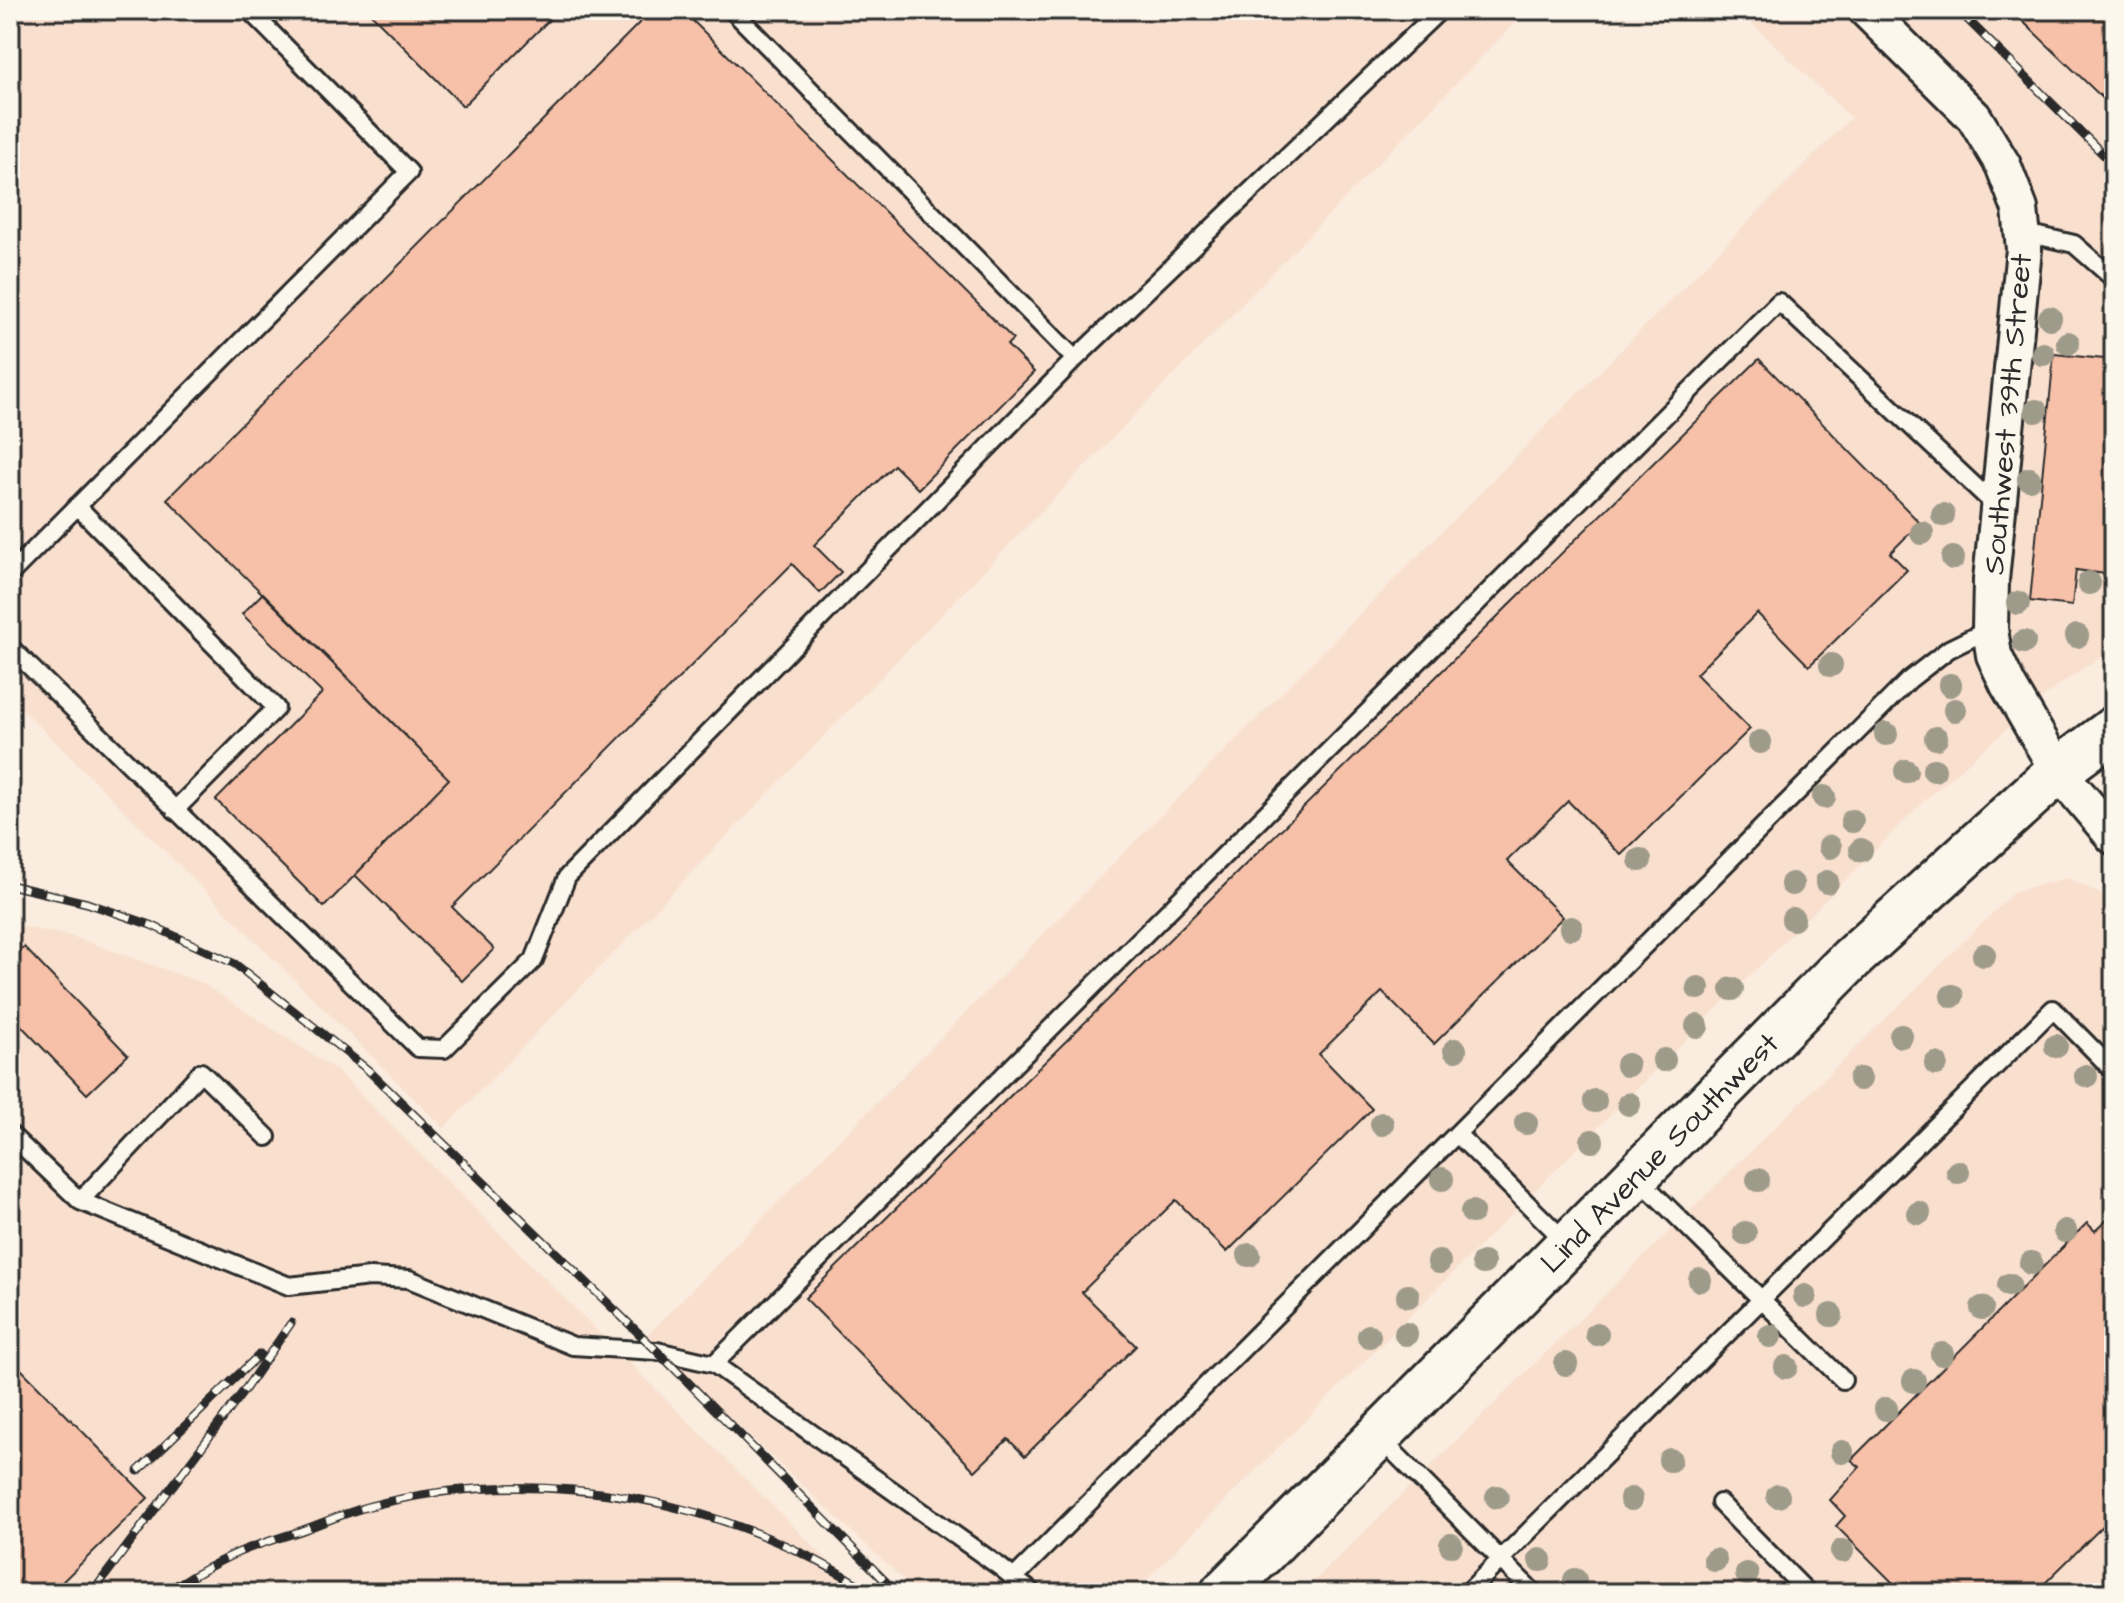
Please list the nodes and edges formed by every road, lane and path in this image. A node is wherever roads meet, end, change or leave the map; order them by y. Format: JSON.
{"nodes":[{"id":1,"x":249,"y":10,"type":"edge"},
{"id":2,"x":732,"y":10,"type":"edge"},
{"id":3,"x":1440,"y":10,"type":"edge"},
{"id":4,"x":1866,"y":10,"type":"edge"},
{"id":5,"x":2022,"y":232,"type":"junction"},
{"id":6,"x":2114,"y":279,"type":"edge"},
{"id":7,"x":1075,"y":359,"type":"junction"},
{"id":8,"x":77,"y":506,"type":"junction"},
{"id":9,"x":1998,"y":508,"type":"junction"},
{"id":10,"x":10,"y":574,"type":"edge"},
{"id":11,"x":1990,"y":629,"type":"junction"},
{"id":12,"x":10,"y":647,"type":"edge"},
{"id":13,"x":2114,"y":729,"type":"edge"},
{"id":14,"x":2058,"y":771,"type":"junction"},
{"id":15,"x":175,"y":810,"type":"junction"},
{"id":16,"x":2114,"y":837,"type":"edge"},
{"id":17,"x":2114,"y":1071,"type":"edge"},
{"id":18,"x":10,"y":1134,"type":"edge"},
{"id":19,"x":1457,"y":1134,"type":"junction"},
{"id":20,"x":267,"y":1137,"type":"dead end"},
{"id":21,"x":1637,"y":1177,"type":"junction"},
{"id":22,"x":80,"y":1201,"type":"junction"},
{"id":23,"x":1569,"y":1245,"type":"junction"},
{"id":24,"x":1761,"y":1300,"type":"junction"},
{"id":25,"x":714,"y":1364,"type":"junction"},
{"id":26,"x":1843,"y":1380,"type":"dead end"},
{"id":27,"x":1378,"y":1436,"type":"junction"},
{"id":28,"x":1720,"y":1503,"type":"dead end"},
{"id":29,"x":1501,"y":1559,"type":"junction"},
{"id":30,"x":1014,"y":1578,"type":"junction"},
{"id":31,"x":1033,"y":1593,"type":"edge"},
{"id":32,"x":1223,"y":1593,"type":"edge"},
{"id":33,"x":1467,"y":1593,"type":"edge"},
{"id":34,"x":1534,"y":1593,"type":"edge"},
{"id":35,"x":1808,"y":1593,"type":"edge"}],
"edges":[{"from":1,"to":8,"type":"lane"},
{"from":2,"to":7,"type":"lane"},
{"from":3,"to":7,"type":"lane"},
{"from":4,"to":5,"type":"street","name":"Southwest 39th Street"},
{"from":5,"to":6,"type":"lane"},
{"from":5,"to":9,"type":"street","name":"Southwest 39th Street"},
{"from":7,"to":15,"type":"lane"},
{"from":8,"to":10,"type":"lane"},
{"from":8,"to":15,"type":"lane"},
{"from":9,"to":11,"type":"street","name":"Southwest 39th Street"},
{"from":9,"to":25,"type":"lane"},
{"from":11,"to":14,"type":"street","name":"Southwest 39th Street"},
{"from":11,"to":19,"type":"lane"},
{"from":12,"to":15,"type":"lane"},
{"from":13,"to":14,"type":"main road","name":"Lind Avenue Southwest"},
{"from":14,"to":16,"type":"street","name":"Southwest 39th Street"},
{"from":14,"to":21,"type":"main road","name":"Lind Avenue Southwest"},
{"from":17,"to":24,"type":"lane"},
{"from":18,"to":22,"type":"lane"},
{"from":19,"to":23,"type":"lane"},
{"from":19,"to":30,"type":"lane"},
{"from":20,"to":22,"type":"lane"},
{"from":21,"to":23,"type":"main road","name":"Lind Avenue Southwest"},
{"from":21,"to":24,"type":"lane"},
{"from":22,"to":25,"type":"lane"},
{"from":23,"to":27,"type":"main road","name":"Lind Avenue Southwest"},
{"from":24,"to":26,"type":"lane"},
{"from":24,"to":29,"type":"lane"},
{"from":25,"to":30,"type":"lane"},
{"from":27,"to":29,"type":"lane"},
{"from":27,"to":32,"type":"main road","name":"Lind Avenue Southwest"},
{"from":28,"to":35,"type":"lane"},
{"from":29,"to":33,"type":"lane"},
{"from":29,"to":34,"type":"lane"},
{"from":30,"to":31,"type":"lane"}]}
